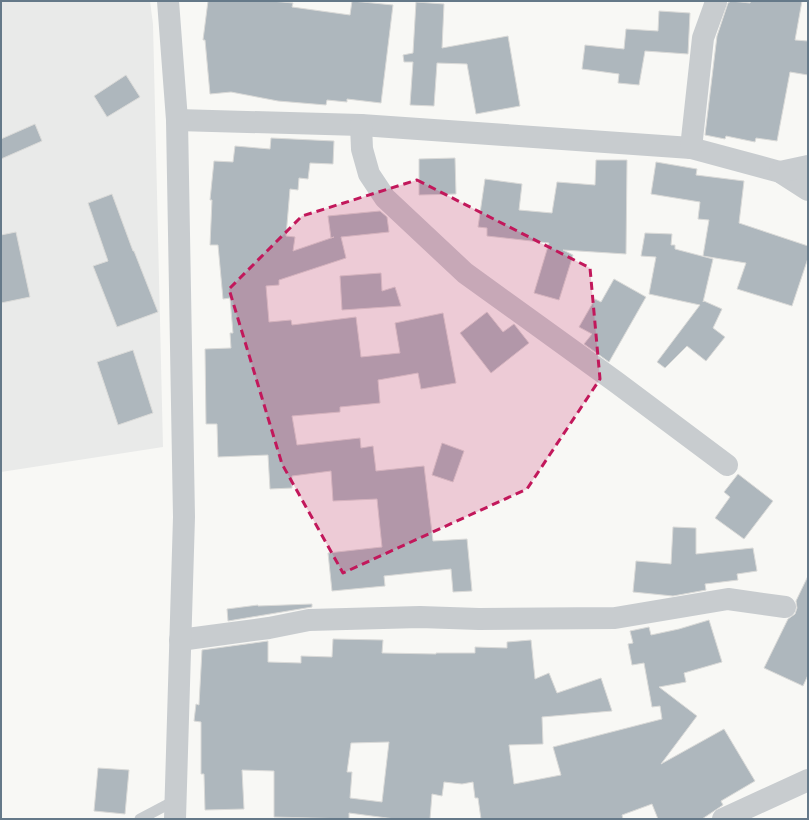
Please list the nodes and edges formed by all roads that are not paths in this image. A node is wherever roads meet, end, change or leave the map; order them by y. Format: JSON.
{"nodes":[{"id":1,"x":168,"y":1,"type":"edge"},
{"id":2,"x":716,"y":2,"type":"dead end"},
{"id":3,"x":177,"y":120,"type":"junction"},
{"id":4,"x":361,"y":125,"type":"junction"},
{"id":5,"x":691,"y":148,"type":"junction"},
{"id":6,"x":808,"y":166,"type":"edge"},
{"id":7,"x":780,"y":172,"type":"junction"},
{"id":8,"x":808,"y":190,"type":"edge"},
{"id":9,"x":727,"y":465,"type":"dead end"},
{"id":10,"x":785,"y":607,"type":"dead end"},
{"id":11,"x":180,"y":640,"type":"junction"},
{"id":12,"x":808,"y":780,"type":"edge"},
{"id":13,"x":175,"y":809,"type":"edge"},
{"id":14,"x":140,"y":819,"type":"edge"},
{"id":15,"x":723,"y":819,"type":"edge"}],
"edges":[{"from":1,"to":3,"type":"street"},
{"from":2,"to":5,"type":"street"},
{"from":3,"to":4,"type":"street"},
{"from":3,"to":11,"type":"street"},
{"from":4,"to":5,"type":"street"},
{"from":4,"to":9,"type":"street"},
{"from":5,"to":7,"type":"street"},
{"from":6,"to":7,"type":"street"},
{"from":7,"to":8,"type":"street"},
{"from":10,"to":11,"type":"street"},
{"from":11,"to":13,"type":"street"},
{"from":12,"to":15,"type":"street"},
{"from":13,"to":14,"type":"lane"}]}
